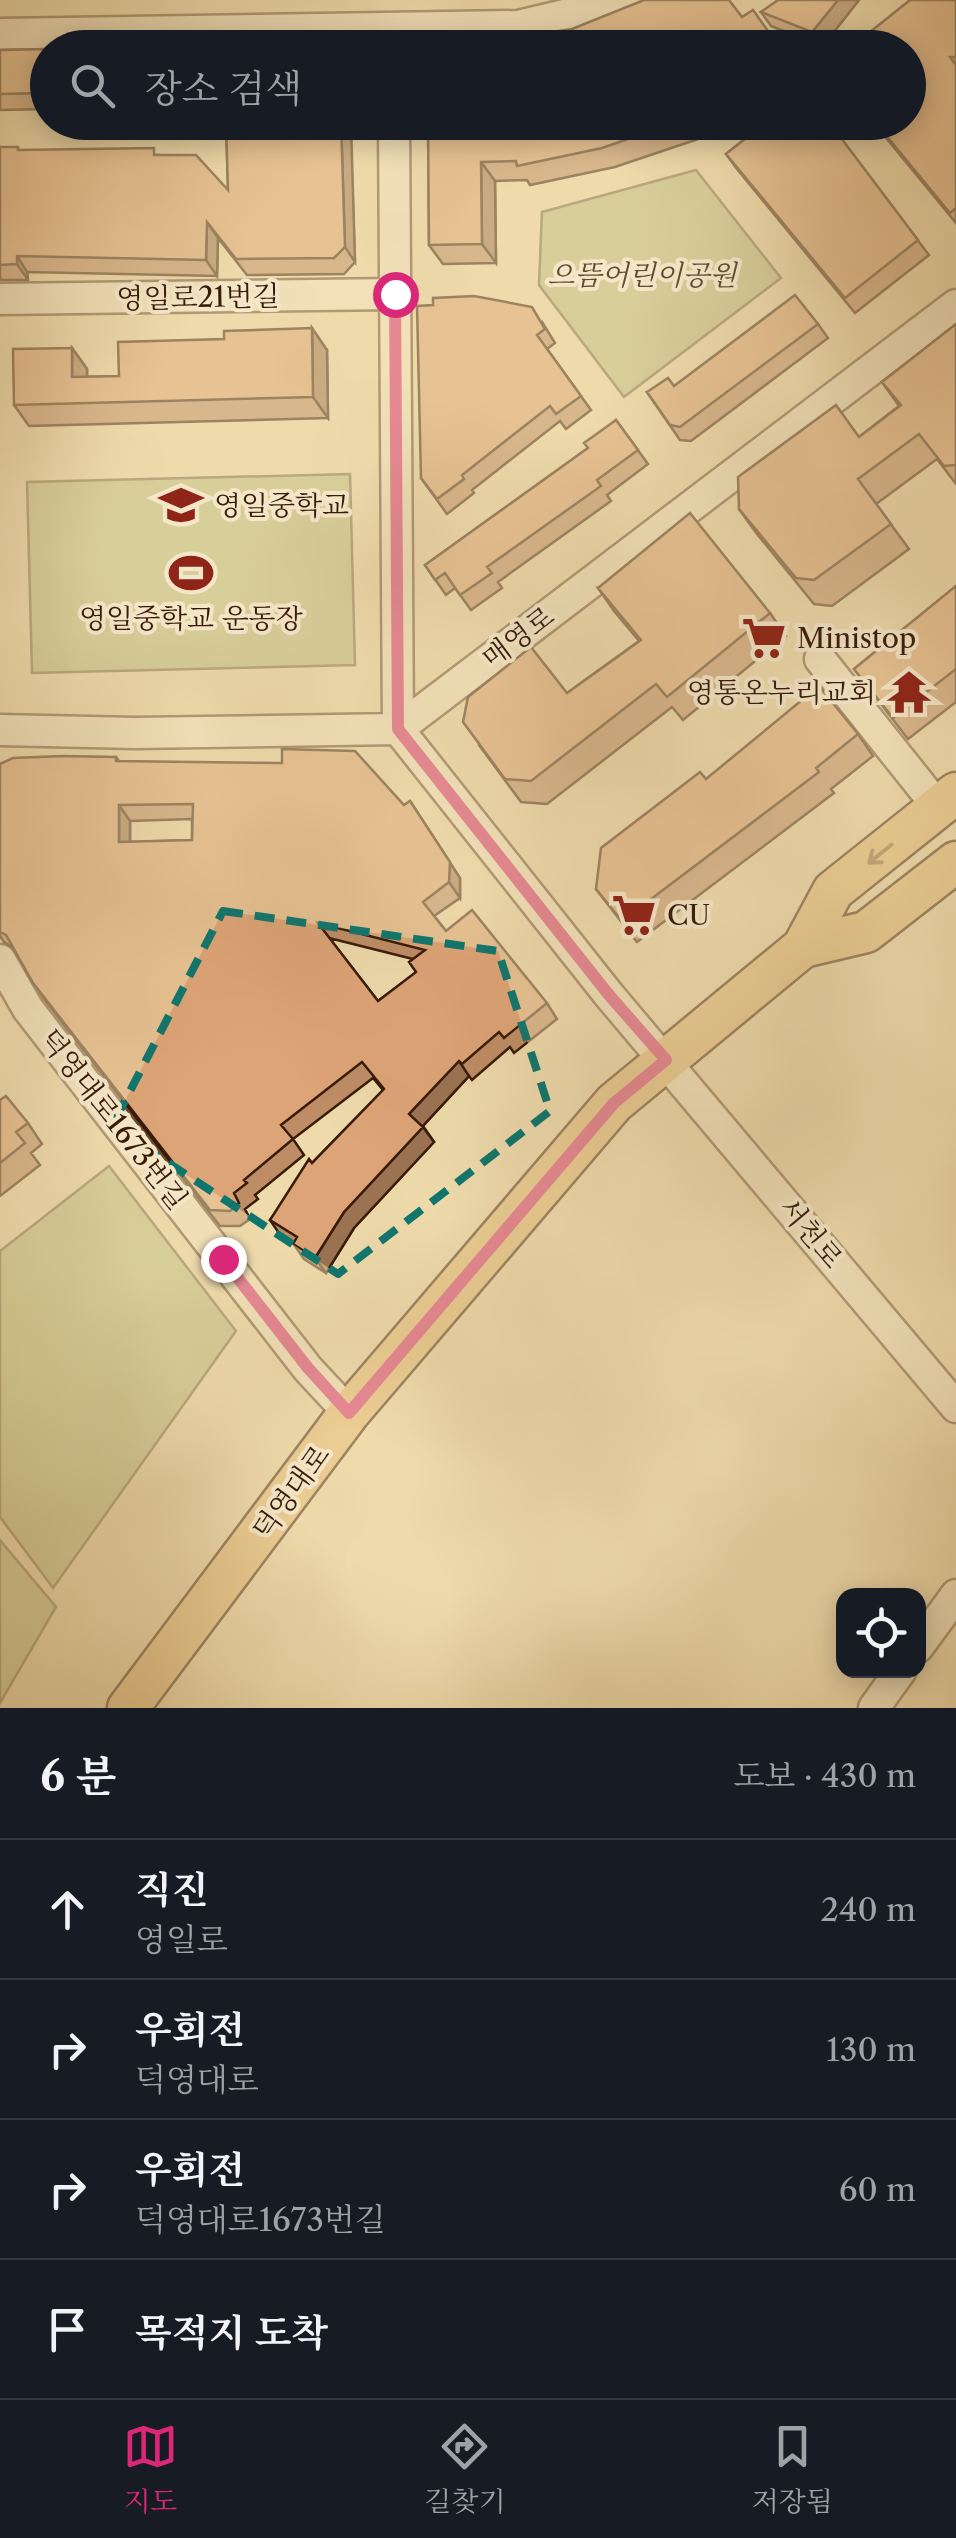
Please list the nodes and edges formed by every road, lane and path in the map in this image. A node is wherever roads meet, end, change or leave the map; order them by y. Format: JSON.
{"nodes":[{"id":1,"x":628,"y":0,"type":"edge"},
{"id":2,"x":472,"y":30,"type":"edge"},
{"id":3,"x":0,"y":34,"type":"edge"},
{"id":4,"x":30,"y":34,"type":"edge"},
{"id":5,"x":394,"y":140,"type":"edge"},
{"id":6,"x":395,"y":294,"type":"junction"},
{"id":7,"x":0,"y":299,"type":"edge"},
{"id":8,"x":956,"y":305,"type":"edge"},
{"id":9,"x":820,"y":659,"type":"dead end"},
{"id":10,"x":398,"y":729,"type":"junction"},
{"id":11,"x":0,"y":730,"type":"edge"},
{"id":12,"x":947,"y":800,"type":"edge"},
{"id":13,"x":956,"y":862,"type":"edge"},
{"id":14,"x":803,"y":947,"type":"junction"},
{"id":15,"x":0,"y":960,"type":"edge"},
{"id":16,"x":666,"y":1060,"type":"junction"},
{"id":17,"x":956,"y":1407,"type":"edge"},
{"id":18,"x":349,"y":1413,"type":"junction"},
{"id":19,"x":956,"y":1595,"type":"edge"},
{"id":20,"x":926,"y":1636,"type":"edge"},
{"id":21,"x":895,"y":1678,"type":"edge"},
{"id":22,"x":128,"y":1708,"type":"edge"},
{"id":23,"x":874,"y":1708,"type":"edge"}],
"edges":[{"from":1,"to":2,"type":"street"},
{"from":3,"to":4,"type":"street"},
{"from":5,"to":6,"type":"street"},
{"from":6,"to":7,"type":"street","name":"영일로21번길"},
{"from":6,"to":10,"type":"street"},
{"from":8,"to":10,"type":"street","name":"매영로"},
{"from":9,"to":12,"type":"street"},
{"from":10,"to":11,"type":"street"},
{"from":10,"to":16,"type":"street","name":"서천로"},
{"from":12,"to":14,"type":"main road","name":"덕영대로","one_way":true},
{"from":13,"to":14,"type":"main road","name":"덕영대로"},
{"from":14,"to":16,"type":"main road","name":"덕영대로"},
{"from":15,"to":18,"type":"street","name":"덕영대로1673번길"},
{"from":16,"to":17,"type":"street","name":"서천로"},
{"from":16,"to":18,"type":"main road","name":"덕영대로"},
{"from":18,"to":22,"type":"main road","name":"덕영대로"},
{"from":19,"to":20,"type":"street"},
{"from":21,"to":23,"type":"street"}]}
